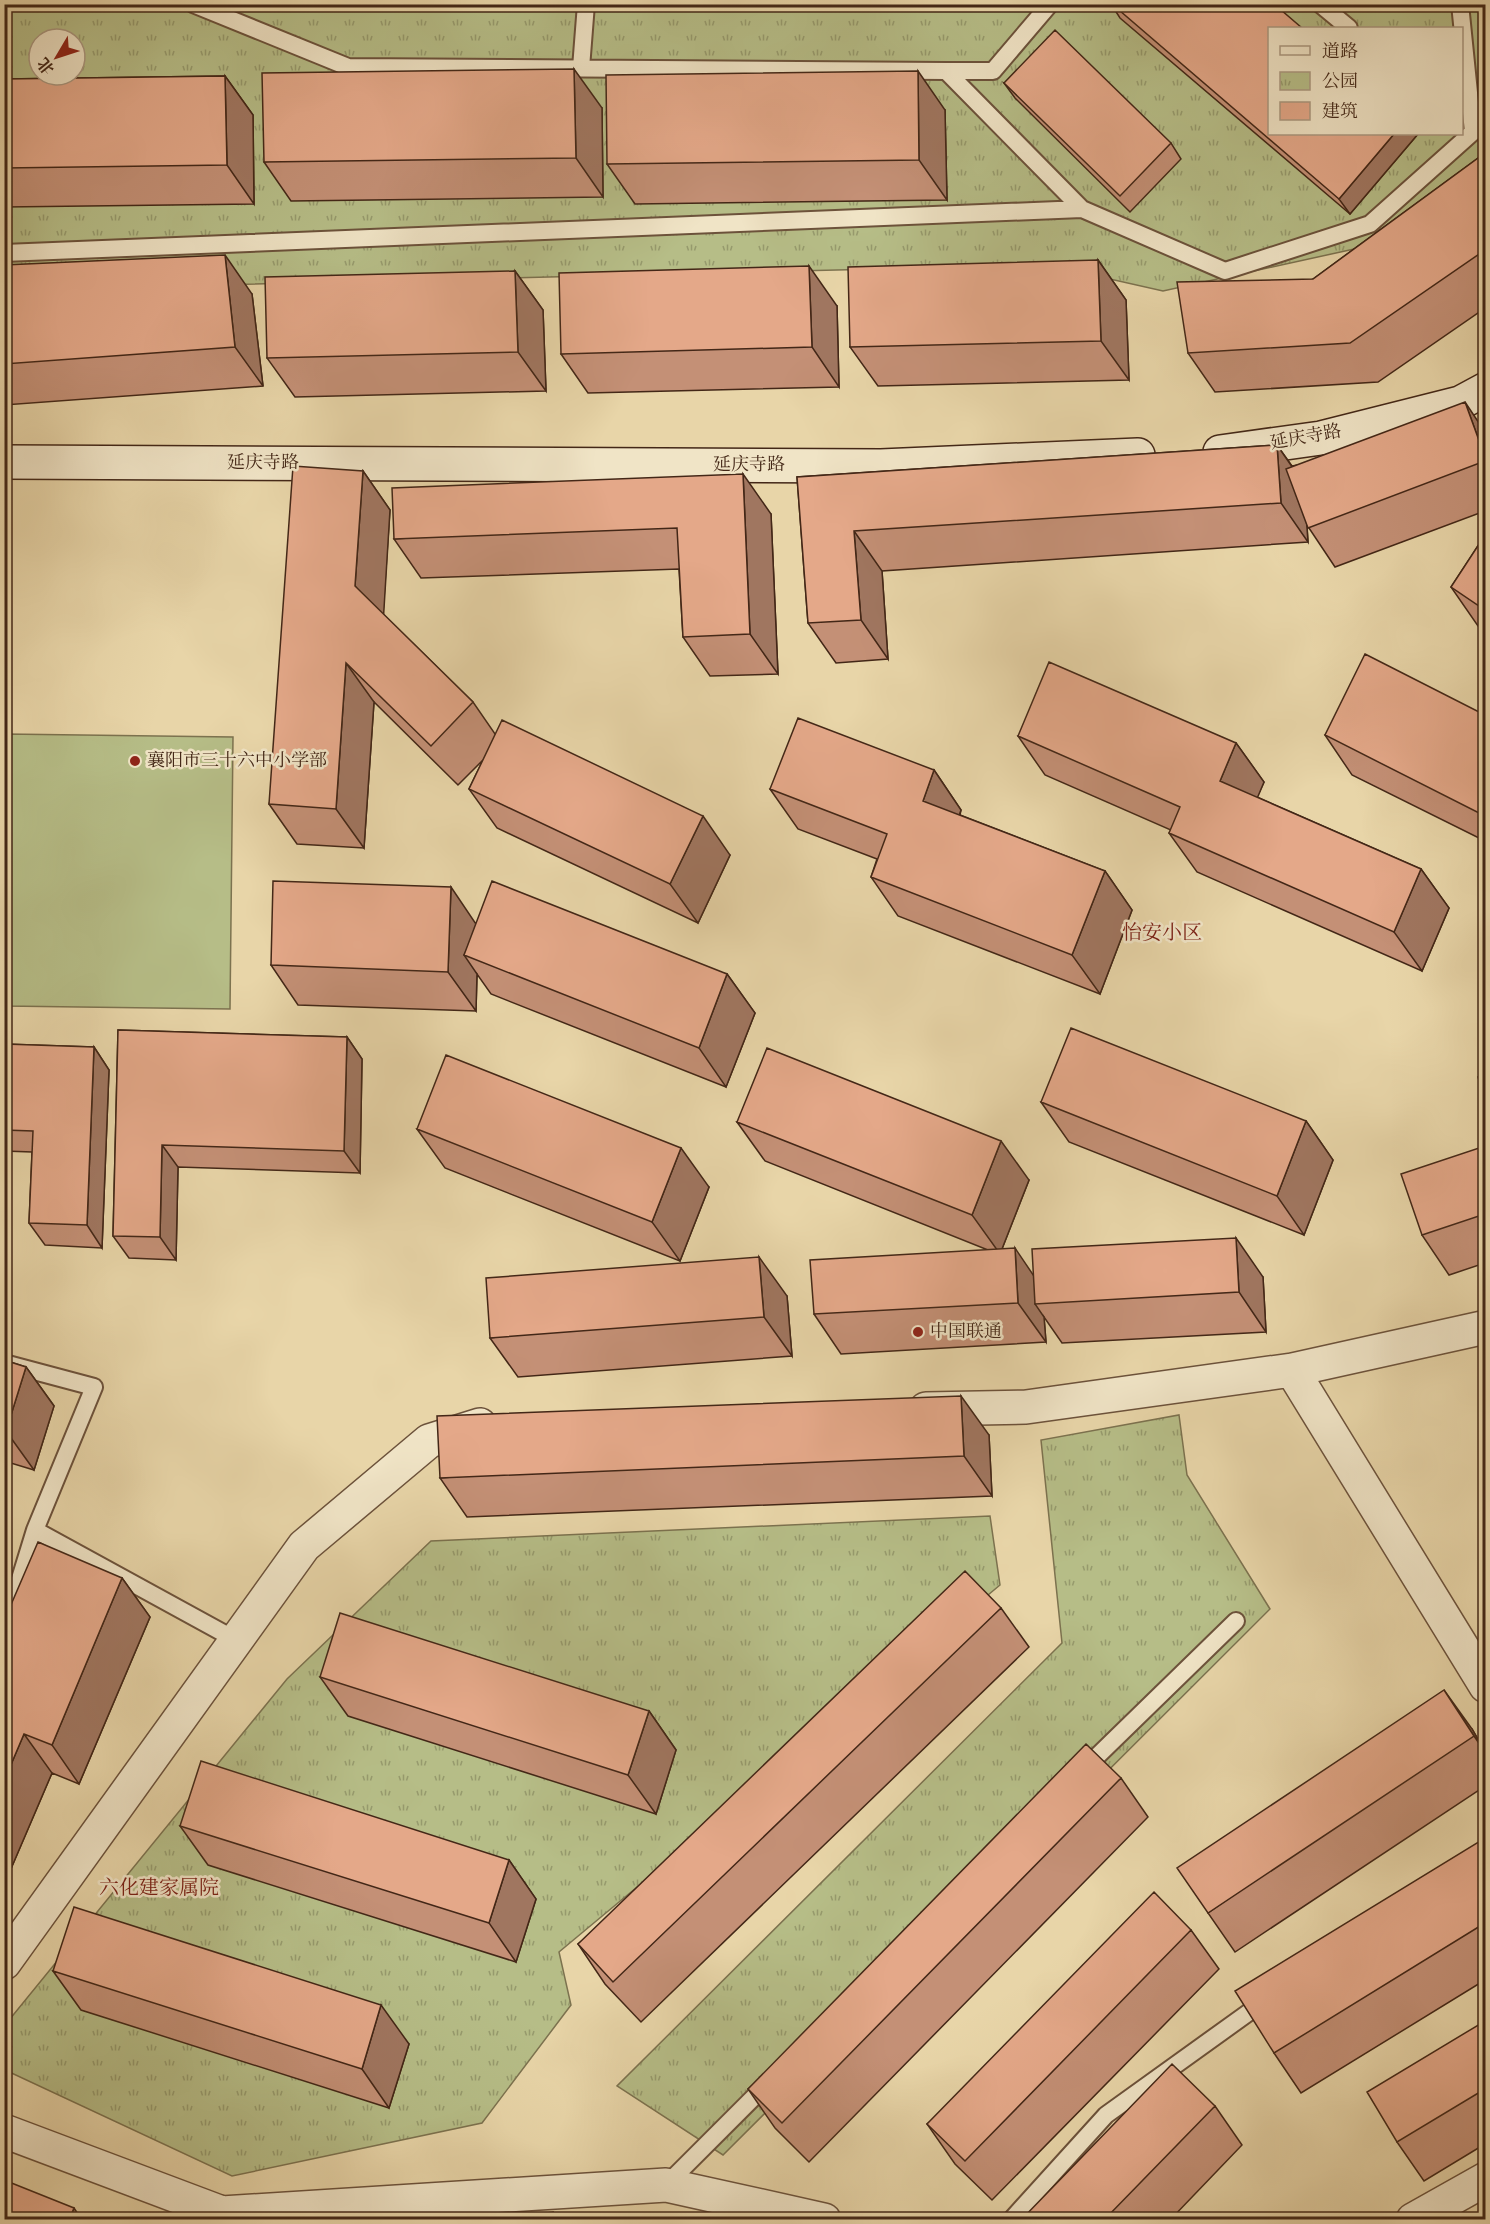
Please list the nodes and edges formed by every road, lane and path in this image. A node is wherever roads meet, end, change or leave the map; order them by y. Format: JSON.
{"nodes":[{"id":1,"x":194,"y":4,"type":"edge"},
{"id":2,"x":586,"y":4,"type":"edge"},
{"id":3,"x":1050,"y":4,"type":"edge"},
{"id":4,"x":1320,"y":4,"type":"edge"},
{"id":5,"x":1460,"y":4,"type":"edge"},
{"id":6,"x":1348,"y":27,"type":"edge"},
{"id":7,"x":1461,"y":27,"type":"edge"},
{"id":8,"x":1463,"y":57,"type":"edge"},
{"id":9,"x":581,"y":68,"type":"junction"},
{"id":10,"x":946,"y":71,"type":"junction"},
{"id":11,"x":1467,"y":128,"type":"edge"},
{"id":12,"x":1460,"y":135,"type":"edge"},
{"id":13,"x":1082,"y":208,"type":"junction"},
{"id":14,"x":4,"y":253,"type":"edge"},
{"id":15,"x":1485,"y":389,"type":"edge"},
{"id":16,"x":4,"y":462,"type":"edge"},
{"id":17,"x":1485,"y":1327,"type":"edge"},
{"id":18,"x":4,"y":1363,"type":"edge"},
{"id":19,"x":1292,"y":1370,"type":"junction"},
{"id":20,"x":894,"y":1410,"type":"edge"},
{"id":21,"x":511,"y":1419,"type":"edge"},
{"id":22,"x":35,"y":1530,"type":"junction"},
{"id":23,"x":1236,"y":1621,"type":"dead end"},
{"id":24,"x":4,"y":1631,"type":"edge"},
{"id":25,"x":236,"y":1640,"type":"junction"},
{"id":26,"x":1485,"y":1686,"type":"edge"},
{"id":27,"x":1075,"y":1778,"type":"edge"},
{"id":28,"x":4,"y":1963,"type":"edge"},
{"id":29,"x":1282,"y":1988,"type":"edge"},
{"id":30,"x":782,"y":2068,"type":"edge"},
{"id":31,"x":4,"y":2132,"type":"edge"},
{"id":32,"x":1485,"y":2179,"type":"edge"},
{"id":33,"x":666,"y":2185,"type":"junction"},
{"id":34,"x":224,"y":2216,"type":"edge"},
{"id":35,"x":824,"y":2220,"type":"edge"},
{"id":36,"x":1011,"y":2220,"type":"edge"},
{"id":37,"x":1413,"y":2220,"type":"edge"}],
"edges":[{"from":1,"to":9,"type":"lane"},
{"from":2,"to":9,"type":"lane"},
{"from":3,"to":10,"type":"lane"},
{"from":4,"to":6,"type":"lane"},
{"from":5,"to":7,"type":"lane"},
{"from":8,"to":11,"type":"lane"},
{"from":9,"to":10,"type":"lane"},
{"from":10,"to":13,"type":"lane"},
{"from":12,"to":13,"type":"lane"},
{"from":13,"to":14,"type":"lane"},
{"from":15,"to":16,"type":"street","name":"延庆寺路"},
{"from":17,"to":19,"type":"street"},
{"from":18,"to":22,"type":"lane"},
{"from":19,"to":20,"type":"street"},
{"from":19,"to":26,"type":"street"},
{"from":21,"to":25,"type":"street"},
{"from":22,"to":24,"type":"lane"},
{"from":22,"to":25,"type":"lane"},
{"from":23,"to":27,"type":"lane"},
{"from":25,"to":28,"type":"street"},
{"from":29,"to":36,"type":"lane"},
{"from":30,"to":33,"type":"lane"},
{"from":31,"to":34,"type":"street"},
{"from":32,"to":37,"type":"street"},
{"from":33,"to":34,"type":"street"},
{"from":33,"to":35,"type":"street"}]}
